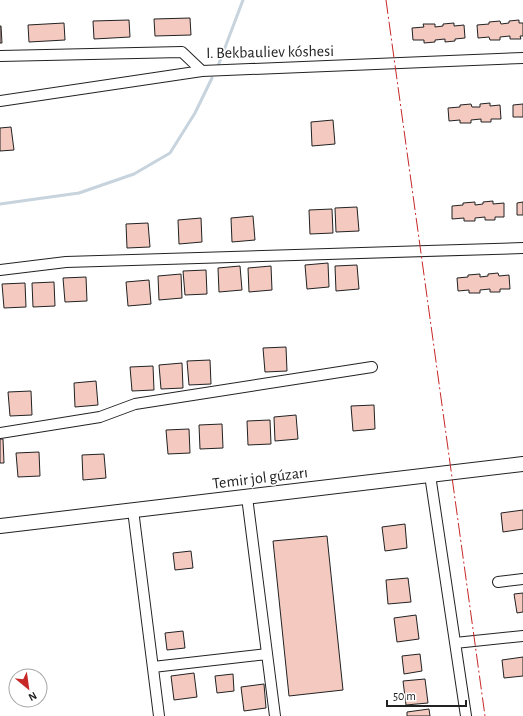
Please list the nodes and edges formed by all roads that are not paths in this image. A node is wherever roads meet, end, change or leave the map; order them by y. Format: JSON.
{"nodes":[{"id":1,"x":0,"y":56,"type":"edge"},
{"id":2,"x":523,"y":58,"type":"edge"},
{"id":3,"x":202,"y":71,"type":"junction"},
{"id":4,"x":0,"y":101,"type":"edge"},
{"id":5,"x":523,"y":248,"type":"edge"},
{"id":6,"x":0,"y":270,"type":"edge"},
{"id":7,"x":372,"y":367,"type":"dead end"},
{"id":8,"x":0,"y":433,"type":"edge"},
{"id":9,"x":523,"y":464,"type":"edge"},
{"id":10,"x":430,"y":475,"type":"junction"},
{"id":11,"x":247,"y":497,"type":"junction"},
{"id":12,"x":134,"y":510,"type":"junction"},
{"id":13,"x":0,"y":526,"type":"edge"},
{"id":14,"x":523,"y":579,"type":"edge"},
{"id":15,"x":498,"y":582,"type":"dead end"},
{"id":16,"x":523,"y":636,"type":"edge"},
{"id":17,"x":456,"y":643,"type":"junction"},
{"id":18,"x":267,"y":654,"type":"junction"},
{"id":19,"x":153,"y":667,"type":"junction"},
{"id":20,"x":159,"y":716,"type":"edge"},
{"id":21,"x":275,"y":716,"type":"edge"},
{"id":22,"x":466,"y":716,"type":"edge"}],
"edges":[{"from":1,"to":3,"type":"street","name":"I. Bekbauliev kóshesi"},
{"from":2,"to":3,"type":"street","name":"I. Bekbauliev kóshesi"},
{"from":3,"to":4,"type":"street"},
{"from":5,"to":6,"type":"street"},
{"from":7,"to":8,"type":"street"},
{"from":9,"to":10,"type":"street","name":"Temir jol gúzarı"},
{"from":10,"to":11,"type":"street","name":"Temir jol gúzarı"},
{"from":10,"to":17,"type":"street"},
{"from":11,"to":12,"type":"street","name":"Temir jol gúzarı"},
{"from":11,"to":18,"type":"street"},
{"from":12,"to":13,"type":"street","name":"Temir jol gúzarı"},
{"from":12,"to":19,"type":"street"},
{"from":14,"to":15,"type":"street"},
{"from":16,"to":17,"type":"street"},
{"from":17,"to":22,"type":"street"},
{"from":18,"to":19,"type":"street"},
{"from":18,"to":21,"type":"street"},
{"from":19,"to":20,"type":"street"}]}
